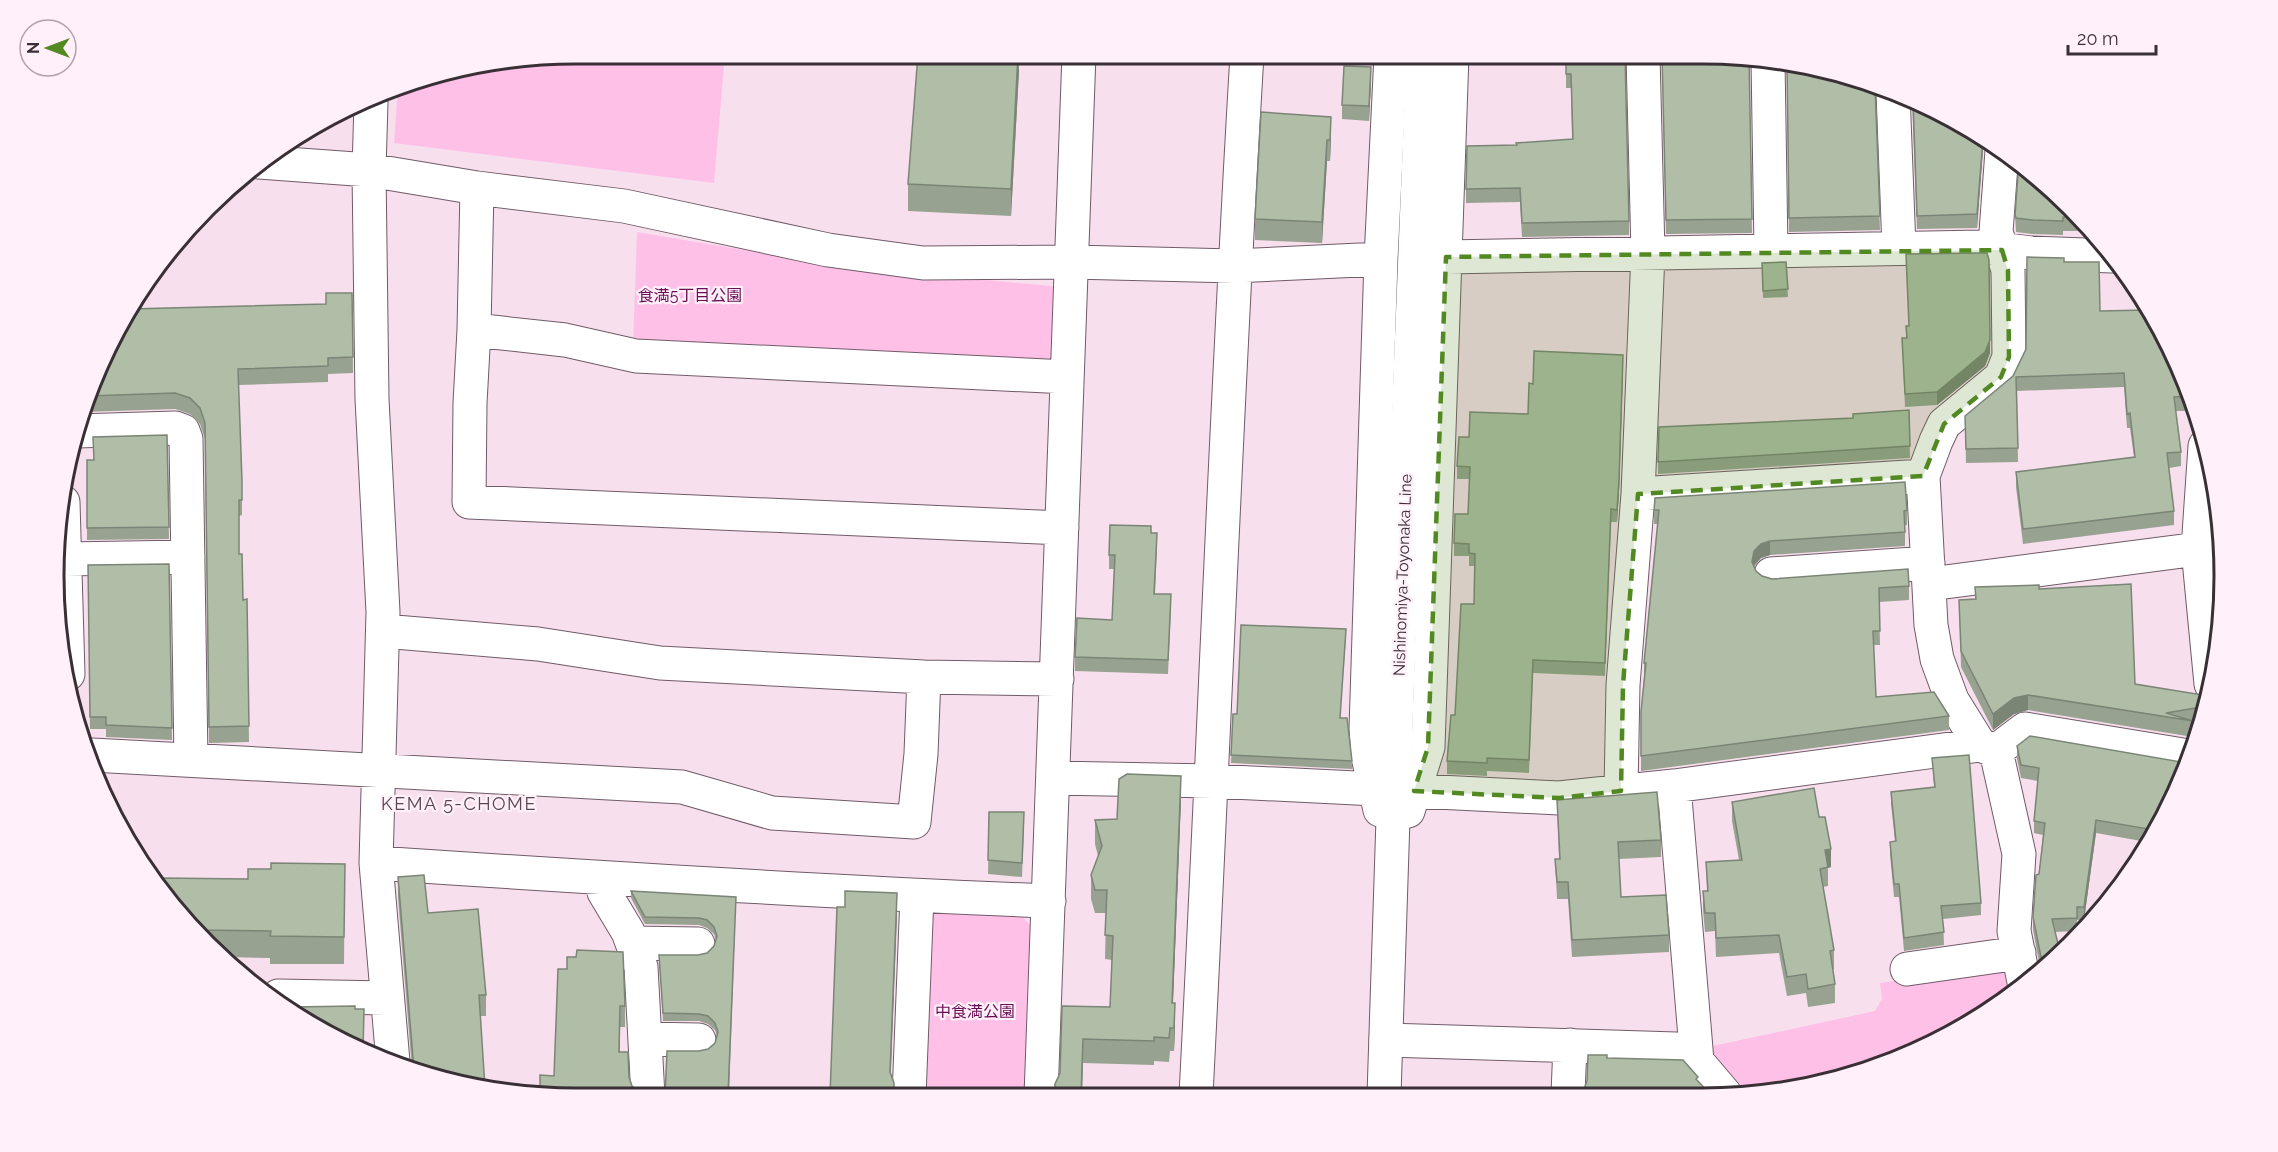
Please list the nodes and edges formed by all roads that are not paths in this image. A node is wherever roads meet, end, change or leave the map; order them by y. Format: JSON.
{"nodes":[{"id":1,"x":1079,"y":64,"type":"edge"},
{"id":2,"x":1246,"y":64,"type":"edge"},
{"id":3,"x":1391,"y":64,"type":"edge"},
{"id":4,"x":1423,"y":64,"type":"edge"},
{"id":5,"x":1452,"y":64,"type":"edge"},
{"id":6,"x":1643,"y":64,"type":"edge"},
{"id":7,"x":1768,"y":69,"type":"edge"},
{"id":8,"x":1893,"y":101,"type":"edge"},
{"id":9,"x":371,"y":107,"type":"edge"},
{"id":10,"x":2001,"y":162,"type":"edge"},
{"id":11,"x":275,"y":163,"type":"edge"},
{"id":12,"x":369,"y":170,"type":"junction"},
{"id":13,"x":477,"y":188,"type":"junction"},
{"id":14,"x":1899,"y":248,"type":"junction"},
{"id":15,"x":1771,"y":249,"type":"junction"},
{"id":16,"x":2001,"y":249,"type":"junction"},
{"id":17,"x":1648,"y":253,"type":"junction"},
{"id":18,"x":2100,"y":256,"type":"edge"},
{"id":19,"x":1446,"y":257,"type":"junction"},
{"id":20,"x":1381,"y":259,"type":"junction"},
{"id":21,"x":1072,"y":262,"type":"junction"},
{"id":22,"x":1234,"y":266,"type":"junction"},
{"id":23,"x":474,"y":330,"type":"junction"},
{"id":24,"x":1067,"y":377,"type":"junction"},
{"id":25,"x":86,"y":431,"type":"edge"},
{"id":26,"x":1923,"y":476,"type":"junction"},
{"id":27,"x":1638,"y":494,"type":"junction"},
{"id":28,"x":2208,"y":500,"type":"edge"},
{"id":29,"x":1062,"y":528,"type":"junction"},
{"id":30,"x":2210,"y":550,"type":"edge"},
{"id":31,"x":188,"y":557,"type":"junction"},
{"id":32,"x":65,"y":559,"type":"joint"},
{"id":33,"x":1771,"y":574,"type":"dead end"},
{"id":34,"x":1929,"y":574,"type":"junction"},
{"id":35,"x":66,"y":614,"type":"edge"},
{"id":36,"x":2211,"y":625,"type":"edge"},
{"id":37,"x":383,"y":631,"type":"junction"},
{"id":38,"x":924,"y":677,"type":"junction"},
{"id":39,"x":1056,"y":680,"type":"junction"},
{"id":40,"x":1988,"y":748,"type":"junction"},
{"id":41,"x":97,"y":755,"type":"edge"},
{"id":42,"x":2181,"y":755,"type":"edge"},
{"id":43,"x":191,"y":760,"type":"junction"},
{"id":44,"x":378,"y":770,"type":"junction"},
{"id":45,"x":1053,"y":778,"type":"junction"},
{"id":46,"x":1212,"y":781,"type":"junction"},
{"id":47,"x":1674,"y":786,"type":"junction"},
{"id":48,"x":1395,"y":790,"type":"junction"},
{"id":49,"x":1621,"y":791,"type":"junction"},
{"id":50,"x":376,"y":862,"type":"junction"},
{"id":51,"x":601,"y":878,"type":"junction"},
{"id":52,"x":917,"y":896,"type":"junction"},
{"id":53,"x":1049,"y":901,"type":"junction"},
{"id":54,"x":632,"y":943,"type":"junction"},
{"id":55,"x":698,"y":944,"type":"dead end"},
{"id":56,"x":2022,"y":967,"type":"edge"},
{"id":57,"x":1906,"y":969,"type":"dead end"},
{"id":58,"x":286,"y":997,"type":"edge"},
{"id":59,"x":387,"y":998,"type":"junction"},
{"id":60,"x":645,"y":1039,"type":"junction"},
{"id":61,"x":699,"y":1040,"type":"dead end"},
{"id":62,"x":1386,"y":1040,"type":"junction"},
{"id":63,"x":1570,"y":1045,"type":"junction"},
{"id":64,"x":392,"y":1053,"type":"edge"},
{"id":65,"x":1696,"y":1061,"type":"junction"},
{"id":66,"x":1719,"y":1087,"type":"edge"},
{"id":67,"x":648,"y":1088,"type":"edge"},
{"id":68,"x":909,"y":1088,"type":"edge"},
{"id":69,"x":1041,"y":1088,"type":"edge"},
{"id":70,"x":1196,"y":1088,"type":"edge"},
{"id":71,"x":1384,"y":1088,"type":"edge"},
{"id":72,"x":1568,"y":1088,"type":"edge"}],
"edges":[{"from":1,"to":21,"type":"street"},
{"from":2,"to":22,"type":"street"},
{"from":3,"to":20,"type":"street"},
{"from":4,"to":48,"type":"street","name":"Nishinomiya-Toyonaka Line"},
{"from":5,"to":19,"type":"street"},
{"from":6,"to":17,"type":"street"},
{"from":7,"to":15,"type":"street"},
{"from":8,"to":14,"type":"street"},
{"from":9,"to":12,"type":"street"},
{"from":10,"to":16,"type":"street"},
{"from":11,"to":12,"type":"street"},
{"from":12,"to":13,"type":"street"},
{"from":12,"to":37,"type":"street"},
{"from":13,"to":21,"type":"street"},
{"from":13,"to":23,"type":"street"},
{"from":14,"to":15,"type":"street"},
{"from":14,"to":16,"type":"street"},
{"from":15,"to":17,"type":"street"},
{"from":16,"to":18,"type":"street"},
{"from":16,"to":26,"type":"street"},
{"from":17,"to":19,"type":"street"},
{"from":17,"to":27,"type":"street"},
{"from":19,"to":48,"type":"street"},
{"from":20,"to":22,"type":"street"},
{"from":20,"to":48,"type":"street"},
{"from":21,"to":22,"type":"street"},
{"from":21,"to":24,"type":"street"},
{"from":22,"to":46,"type":"street"},
{"from":23,"to":24,"type":"street"},
{"from":23,"to":29,"type":"street"},
{"from":24,"to":29,"type":"street"},
{"from":25,"to":31,"type":"street"},
{"from":26,"to":27,"type":"street"},
{"from":26,"to":34,"type":"street"},
{"from":27,"to":49,"type":"street"},
{"from":28,"to":30,"type":"street"},
{"from":29,"to":39,"type":"street"},
{"from":30,"to":34,"type":"street"},
{"from":30,"to":36,"type":"street"},
{"from":31,"to":32,"type":"street"},
{"from":31,"to":43,"type":"street"},
{"from":32,"to":35,"type":"street"},
{"from":33,"to":34,"type":"street"},
{"from":34,"to":40,"type":"street"},
{"from":37,"to":38,"type":"street"},
{"from":37,"to":44,"type":"street"},
{"from":38,"to":39,"type":"street"},
{"from":38,"to":44,"type":"street"},
{"from":39,"to":45,"type":"street"},
{"from":40,"to":42,"type":"street"},
{"from":40,"to":47,"type":"street"},
{"from":40,"to":56,"type":"street"},
{"from":41,"to":43,"type":"street"},
{"from":43,"to":44,"type":"street"},
{"from":44,"to":50,"type":"street"},
{"from":45,"to":46,"type":"street"},
{"from":45,"to":53,"type":"street"},
{"from":46,"to":48,"type":"street"},
{"from":46,"to":70,"type":"street"},
{"from":47,"to":49,"type":"street"},
{"from":47,"to":65,"type":"street"},
{"from":48,"to":49,"type":"street"},
{"from":48,"to":62,"type":"street","name":"Nishinomiya-Toyonaka Line"},
{"from":50,"to":51,"type":"street"},
{"from":50,"to":59,"type":"street"},
{"from":51,"to":52,"type":"street"},
{"from":51,"to":54,"type":"street"},
{"from":52,"to":53,"type":"street"},
{"from":52,"to":68,"type":"street"},
{"from":53,"to":69,"type":"street"},
{"from":54,"to":55,"type":"street"},
{"from":54,"to":60,"type":"street"},
{"from":56,"to":57,"type":"street"},
{"from":58,"to":59,"type":"street"},
{"from":59,"to":64,"type":"street"},
{"from":60,"to":61,"type":"street"},
{"from":60,"to":67,"type":"street"},
{"from":62,"to":63,"type":"street"},
{"from":62,"to":71,"type":"street","name":"Nishinomiya-Toyonaka Line"},
{"from":63,"to":65,"type":"street"},
{"from":63,"to":72,"type":"street"},
{"from":65,"to":66,"type":"street"}]}
